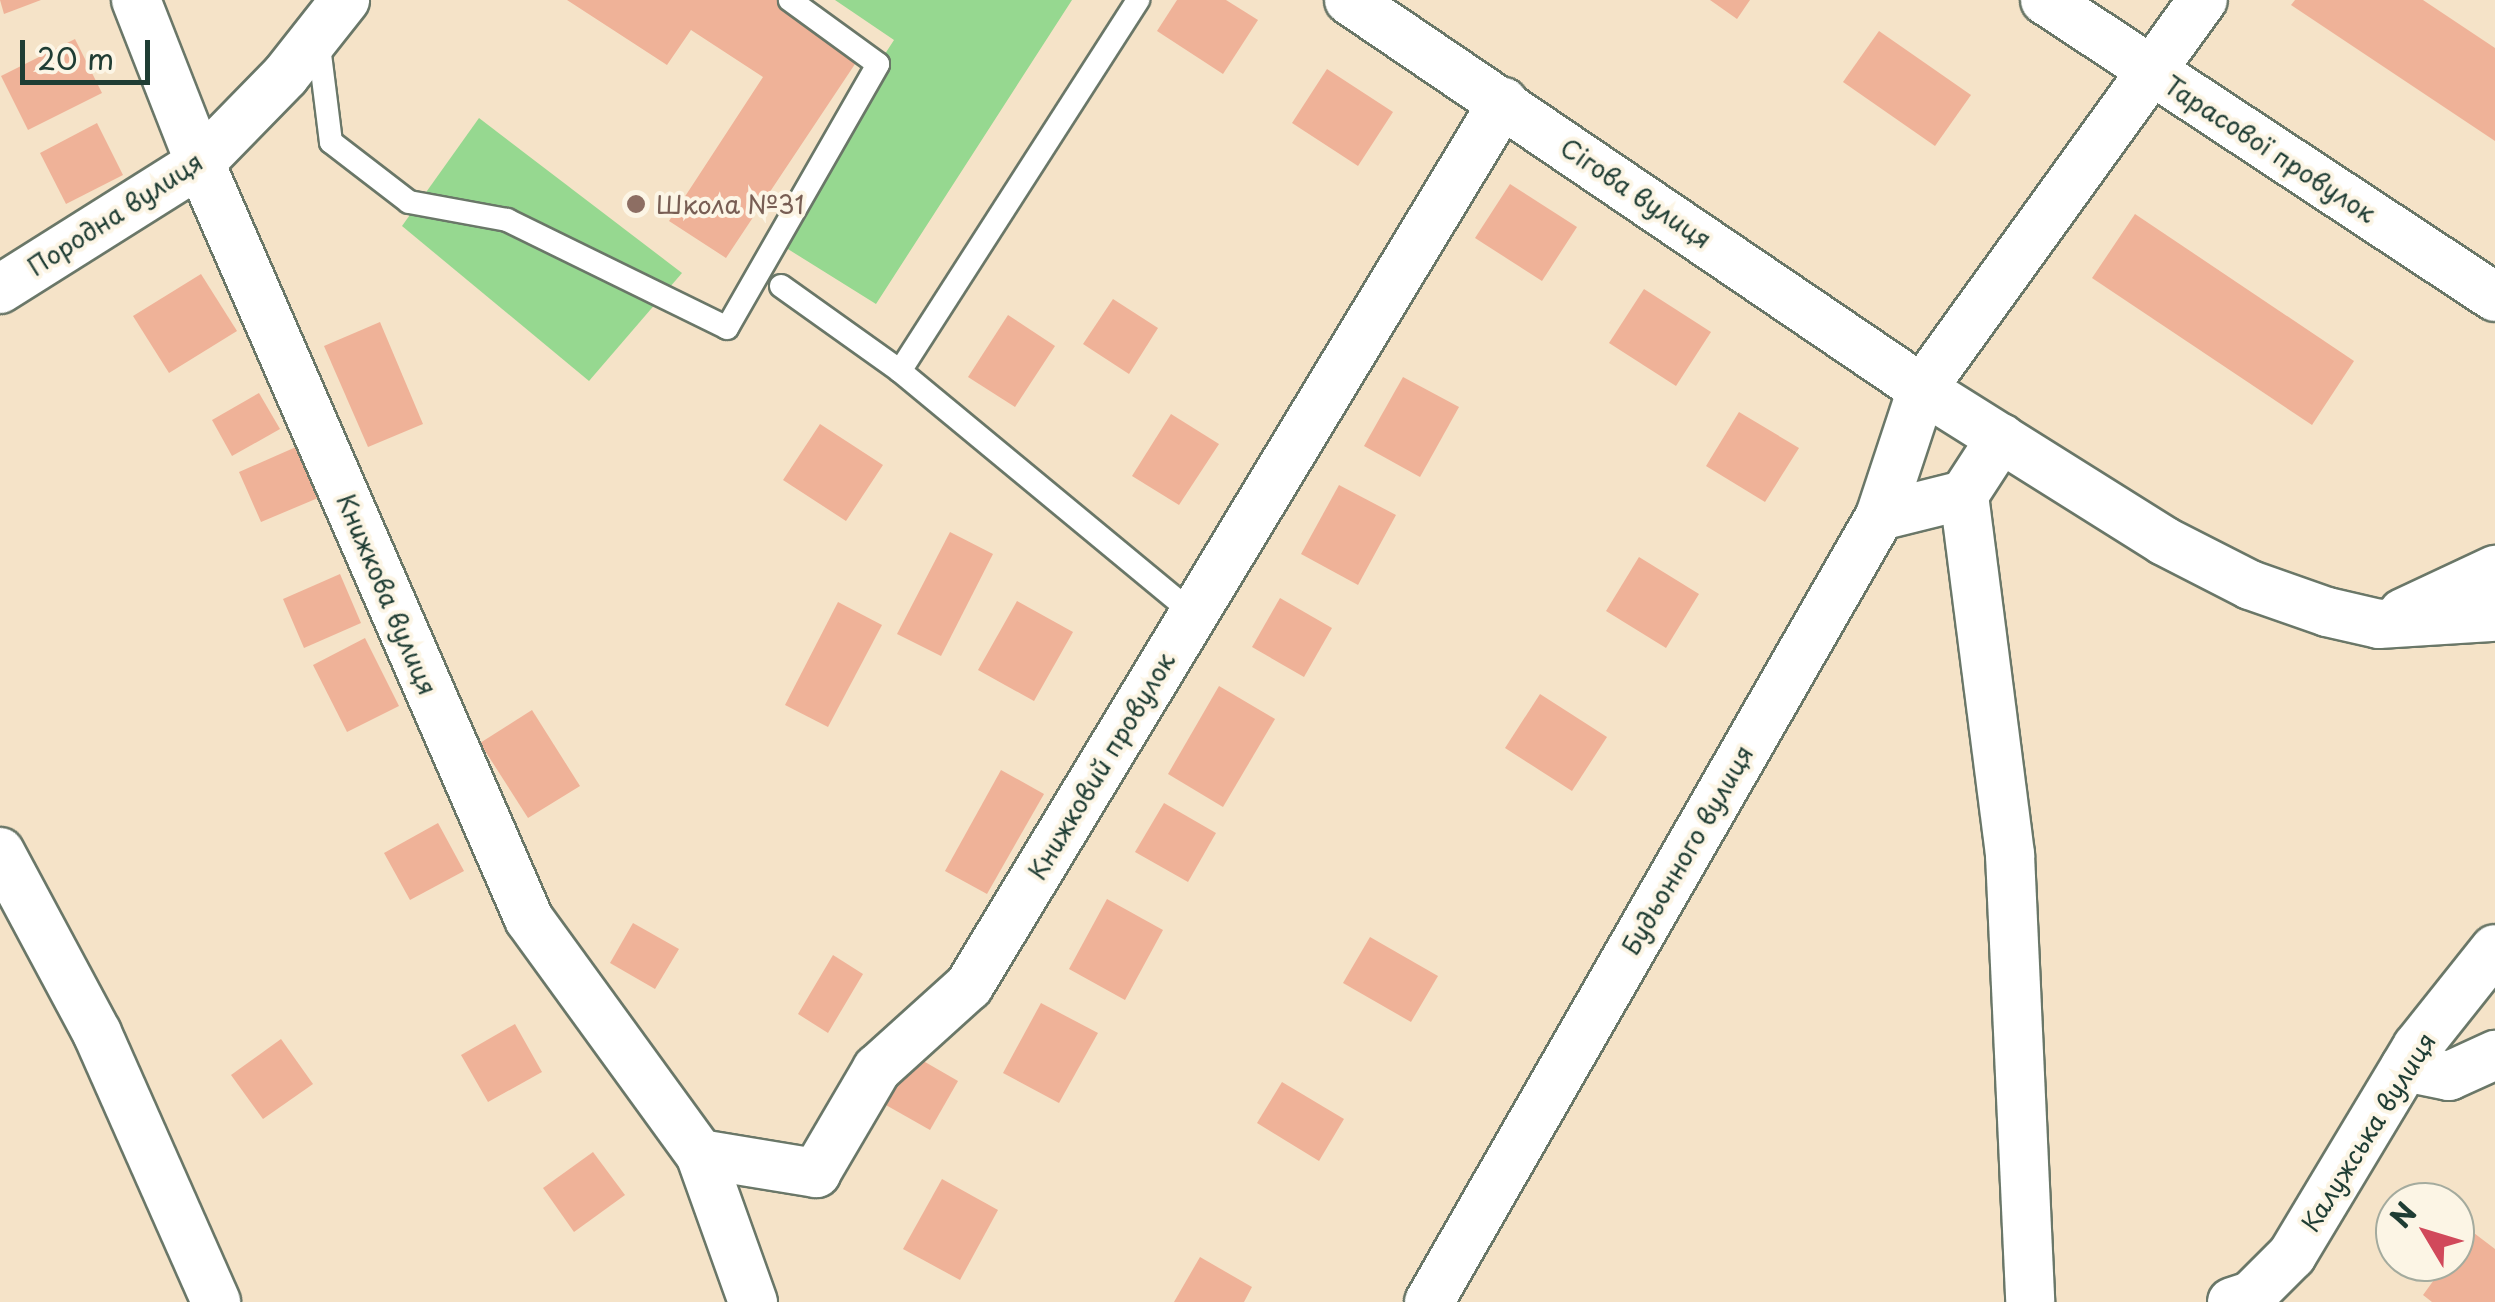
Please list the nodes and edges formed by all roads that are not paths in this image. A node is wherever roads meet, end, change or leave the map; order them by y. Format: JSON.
{"nodes":[{"id":1,"x":136,"y":0,"type":"edge"},
{"id":2,"x":790,"y":0,"type":"edge"},
{"id":3,"x":1138,"y":0,"type":"edge"},
{"id":4,"x":1348,"y":0,"type":"edge"},
{"id":5,"x":2045,"y":0,"type":"edge"},
{"id":6,"x":2203,"y":0,"type":"edge"},
{"id":7,"x":331,"y":17,"type":"edge"},
{"id":8,"x":2150,"y":70,"type":"junction"},
{"id":9,"x":1503,"y":102,"type":"junction"},
{"id":10,"x":200,"y":163,"type":"junction"},
{"id":11,"x":780,"y":286,"type":"dead end"},
{"id":12,"x":0,"y":289,"type":"edge"},
{"id":13,"x":2495,"y":297,"type":"edge"},
{"id":14,"x":900,"y":371,"type":"junction"},
{"id":15,"x":1922,"y":389,"type":"junction"},
{"id":16,"x":2000,"y":438,"type":"junction"},
{"id":17,"x":1964,"y":495,"type":"junction"},
{"id":18,"x":1880,"y":516,"type":"junction"},
{"id":19,"x":2495,"y":570,"type":"edge"},
{"id":20,"x":1193,"y":613,"type":"junction"},
{"id":21,"x":2495,"y":617,"type":"edge"},
{"id":22,"x":2379,"y":624,"type":"junction"},
{"id":23,"x":0,"y":852,"type":"edge"},
{"id":24,"x":2495,"y":949,"type":"edge"},
{"id":25,"x":2495,"y":1054,"type":"edge"},
{"id":26,"x":2405,"y":1068,"type":"junction"},
{"id":27,"x":700,"y":1154,"type":"junction"},
{"id":28,"x":216,"y":1302,"type":"edge"},
{"id":29,"x":753,"y":1302,"type":"edge"},
{"id":30,"x":1430,"y":1302,"type":"edge"},
{"id":31,"x":2030,"y":1302,"type":"edge"},
{"id":32,"x":2232,"y":1302,"type":"edge"}],
"edges":[{"from":1,"to":10,"type":"street","name":"Книжкова вулиця"},
{"from":2,"to":7,"type":"lane"},
{"from":3,"to":14,"type":"lane"},
{"from":4,"to":9,"type":"street","name":"Сігова вулиця"},
{"from":5,"to":8,"type":"street","name":"Тарасової провулок"},
{"from":6,"to":8,"type":"street"},
{"from":7,"to":10,"type":"street","name":"Породна вулиця"},
{"from":8,"to":13,"type":"street","name":"Тарасової провулок"},
{"from":8,"to":15,"type":"street"},
{"from":9,"to":15,"type":"street","name":"Сігова вулиця"},
{"from":9,"to":20,"type":"street","name":"Книжковий провулок"},
{"from":10,"to":12,"type":"street","name":"Породна вулиця"},
{"from":10,"to":27,"type":"street","name":"Книжкова вулиця"},
{"from":11,"to":14,"type":"lane"},
{"from":14,"to":20,"type":"lane"},
{"from":15,"to":16,"type":"street","name":"Сігова вулиця"},
{"from":15,"to":18,"type":"street","name":"Будьонного вулиця"},
{"from":16,"to":17,"type":"street"},
{"from":16,"to":22,"type":"street","name":"Сігова вулиця"},
{"from":17,"to":18,"type":"street"},
{"from":17,"to":31,"type":"street"},
{"from":18,"to":30,"type":"street","name":"Будьонного вулиця"},
{"from":19,"to":22,"type":"street"},
{"from":20,"to":27,"type":"street","name":"Книжковий провулок"},
{"from":21,"to":22,"type":"street","name":"Сігова вулиця"},
{"from":23,"to":28,"type":"street"},
{"from":24,"to":26,"type":"street","name":"Калужська вулиця"},
{"from":25,"to":26,"type":"street"},
{"from":26,"to":32,"type":"street","name":"Калужська вулиця"},
{"from":27,"to":29,"type":"street"}]}
